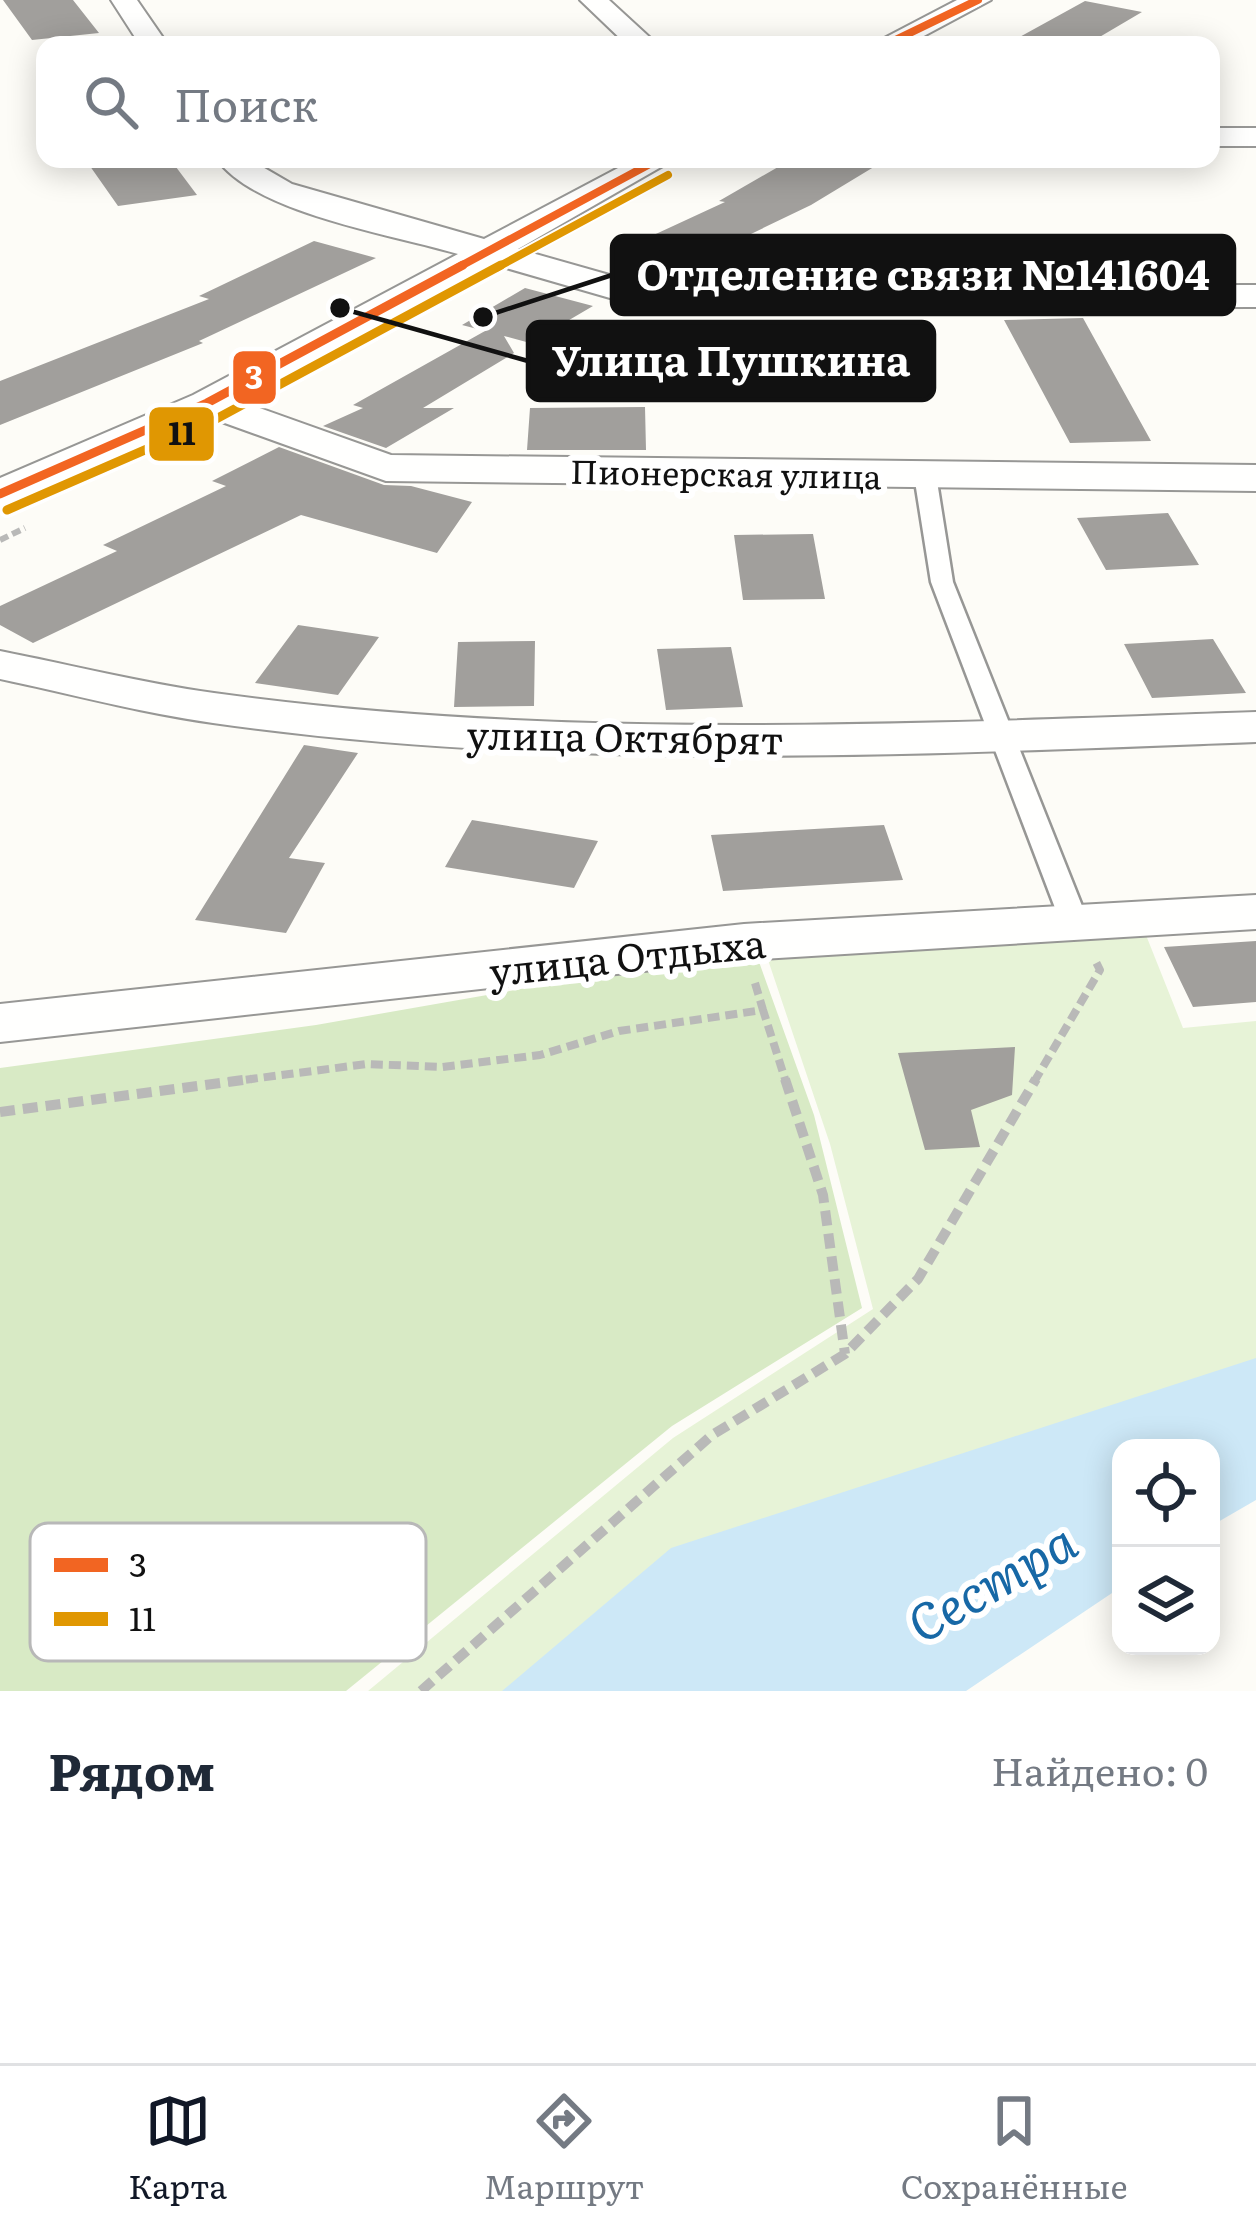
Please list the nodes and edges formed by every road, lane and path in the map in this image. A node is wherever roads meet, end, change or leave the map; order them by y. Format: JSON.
{"nodes":[{"id":1,"x":124,"y":0,"type":"edge"},
{"id":2,"x":592,"y":0,"type":"edge"},
{"id":3,"x":978,"y":0,"type":"edge"},
{"id":4,"x":148,"y":36,"type":"edge"},
{"id":5,"x":634,"y":36,"type":"edge"},
{"id":6,"x":904,"y":36,"type":"edge"},
{"id":7,"x":1220,"y":137,"type":"edge"},
{"id":8,"x":1256,"y":137,"type":"edge"},
{"id":9,"x":240,"y":168,"type":"edge"},
{"id":10,"x":642,"y":168,"type":"edge"},
{"id":11,"x":484,"y":250,"type":"junction"},
{"id":12,"x":1256,"y":296,"type":"edge"},
{"id":13,"x":206,"y":403,"type":"junction"},
{"id":14,"x":925,"y":475,"type":"junction"},
{"id":15,"x":1256,"y":478,"type":"edge"},
{"id":16,"x":0,"y":494,"type":"edge"},
{"id":17,"x":0,"y":665,"type":"edge"},
{"id":18,"x":1256,"y":727,"type":"edge"},
{"id":19,"x":1005,"y":736,"type":"junction"},
{"id":20,"x":1256,"y":912,"type":"edge"},
{"id":21,"x":1074,"y":921,"type":"junction"},
{"id":22,"x":0,"y":1023,"type":"edge"},
{"id":23,"x":0,"y":1112,"type":"edge"},
{"id":24,"x":845,"y":1354,"type":"junction"},
{"id":25,"x":421,"y":1691,"type":"edge"}],
"edges":[{"from":1,"to":4,"type":"street"},
{"from":2,"to":5,"type":"street"},
{"from":3,"to":6,"type":"street"},
{"from":7,"to":8,"type":"street"},
{"from":9,"to":11,"type":"street"},
{"from":10,"to":11,"type":"street"},
{"from":11,"to":12,"type":"street"},
{"from":11,"to":13,"type":"street"},
{"from":13,"to":14,"type":"street","name":"Пионерская улица"},
{"from":13,"to":16,"type":"street"},
{"from":14,"to":15,"type":"street","name":"Пионерская улица"},
{"from":14,"to":19,"type":"lane"},
{"from":17,"to":19,"type":"street","name":"улица Октябрят"},
{"from":18,"to":19,"type":"street","name":"улица Октябрят"},
{"from":19,"to":21,"type":"lane"},
{"from":20,"to":21,"type":"street","name":"улица Отдыха"},
{"from":21,"to":22,"type":"street","name":"улица Отдыха"},
{"from":21,"to":24,"type":"path"},
{"from":23,"to":24,"type":"path"},
{"from":24,"to":25,"type":"path"}]}
